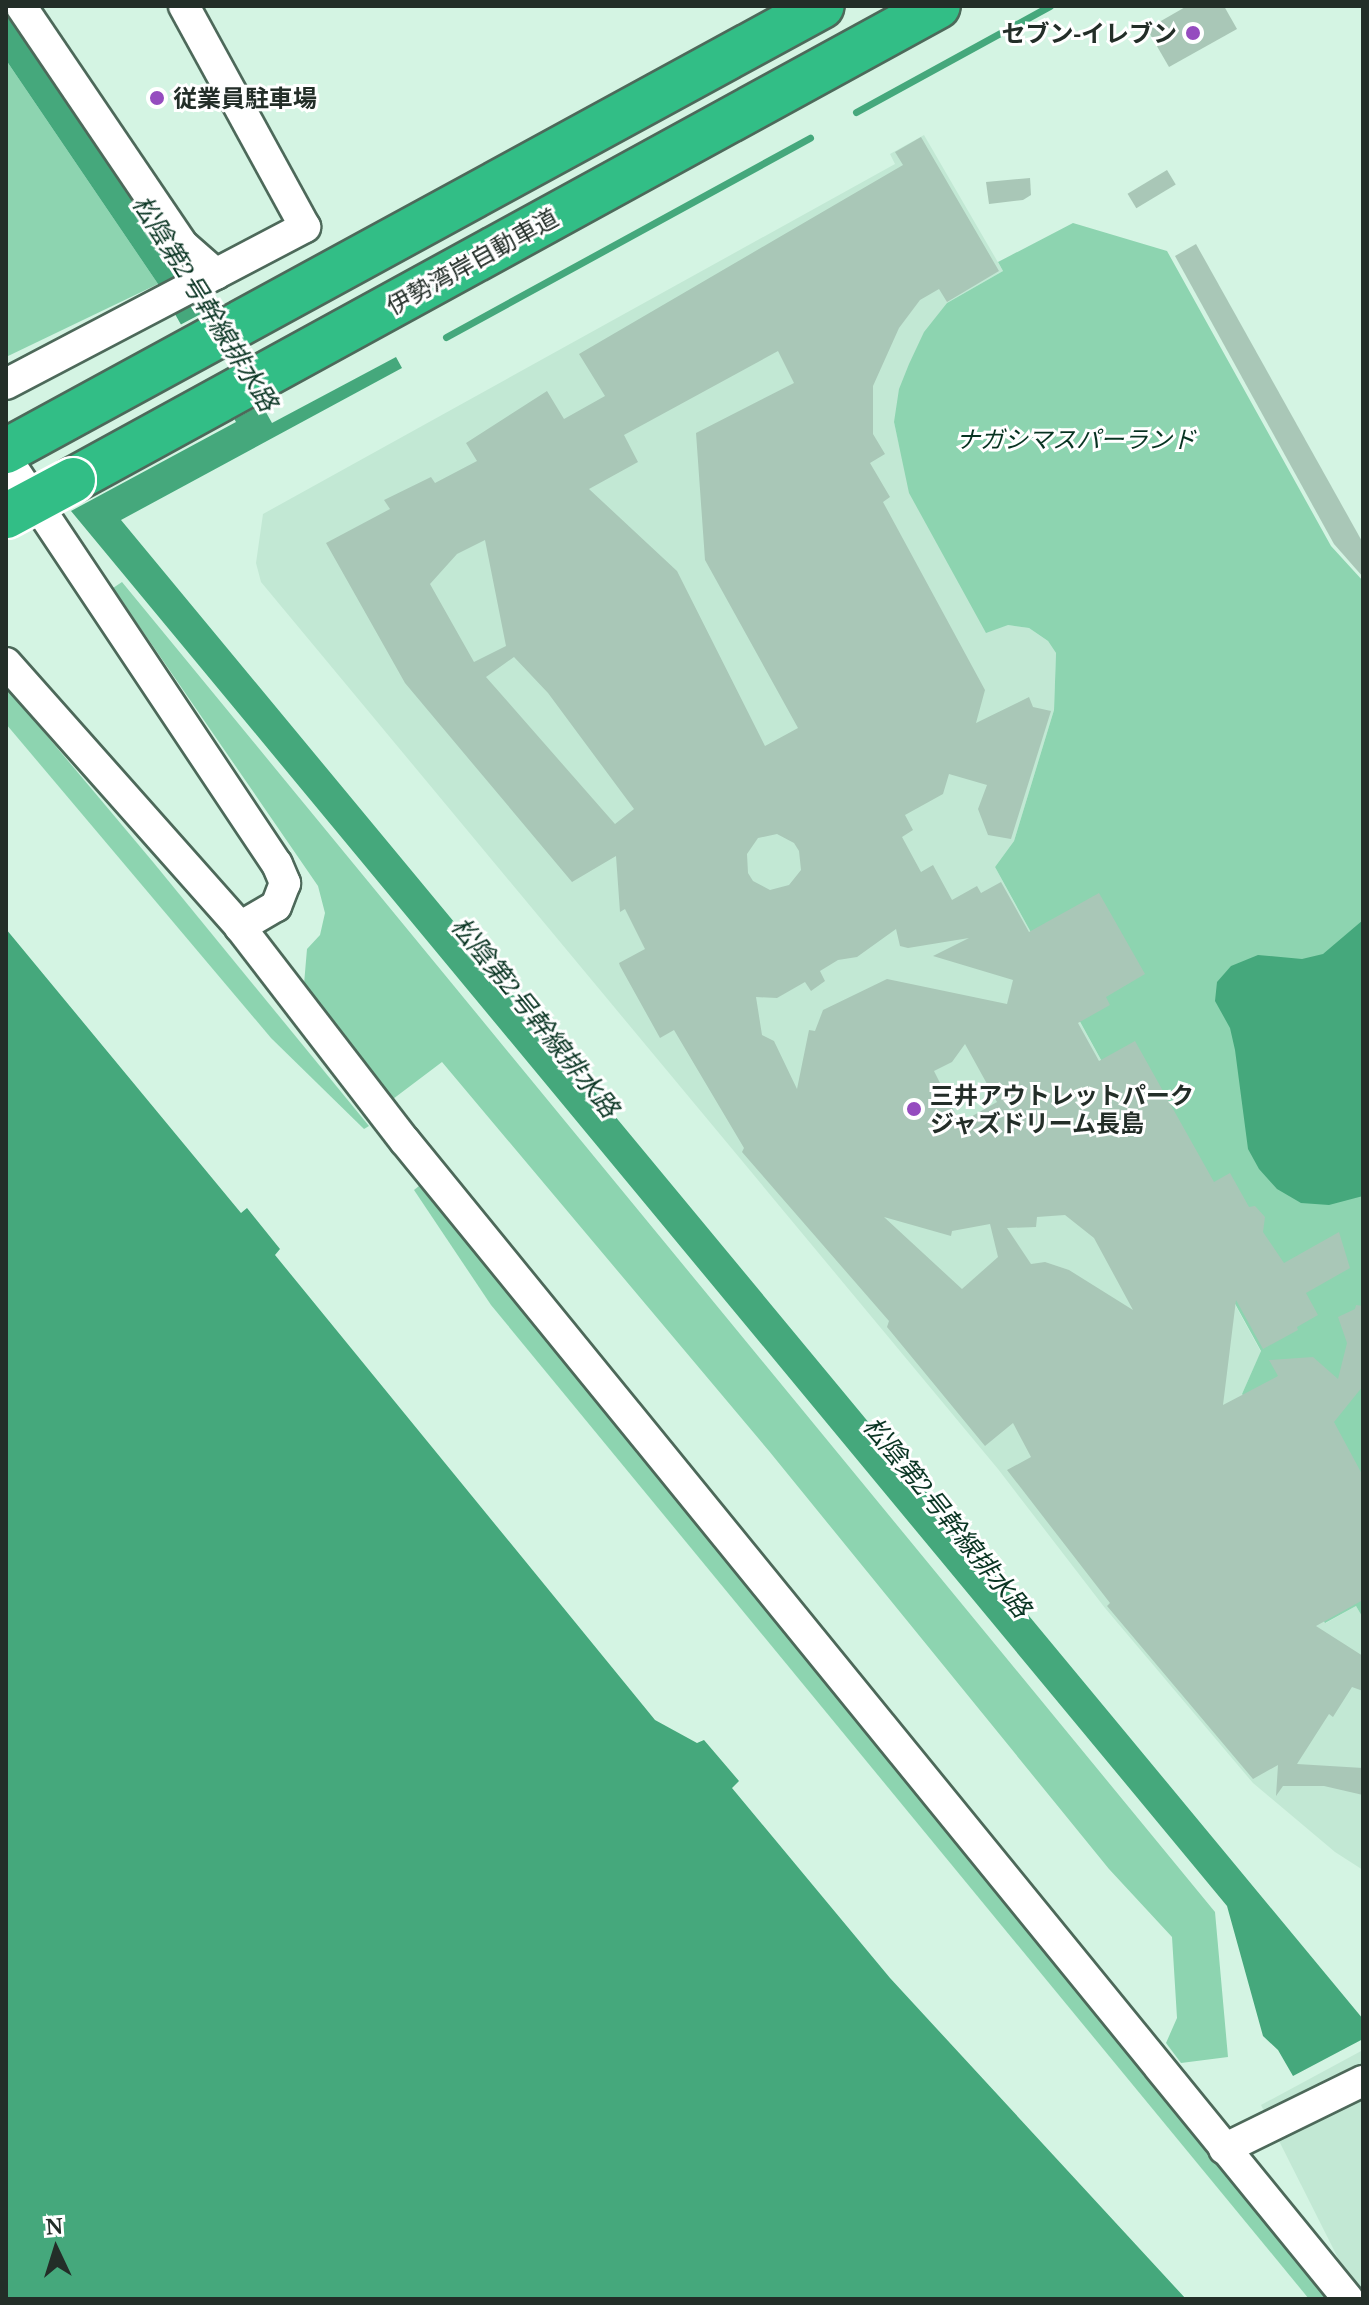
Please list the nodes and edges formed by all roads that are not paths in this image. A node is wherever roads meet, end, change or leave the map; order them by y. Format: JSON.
{"nodes":[{"id":1,"x":21,"y":6,"type":"edge"},
{"id":2,"x":184,"y":6,"type":"edge"},
{"id":3,"x":822,"y":6,"type":"edge"},
{"id":4,"x":938,"y":6,"type":"edge"},
{"id":5,"x":209,"y":278,"type":"junction"},
{"id":6,"x":6,"y":384,"type":"edge"},
{"id":7,"x":6,"y":451,"type":"edge"},
{"id":8,"x":6,"y":458,"type":"edge"},
{"id":9,"x":6,"y":516,"type":"edge"},
{"id":10,"x":6,"y":663,"type":"edge"},
{"id":11,"x":240,"y":927,"type":"junction"},
{"id":12,"x":1363,"y":2081,"type":"edge"},
{"id":13,"x":1224,"y":2149,"type":"junction"},
{"id":14,"x":1348,"y":2299,"type":"edge"}],
"edges":[{"from":1,"to":5,"type":"street"},
{"from":2,"to":5,"type":"street"},
{"from":3,"to":7,"type":"highway"},
{"from":4,"to":9,"type":"highway","name":"伊勢湾岸自動車道","bridge":true},
{"from":5,"to":6,"type":"street"},
{"from":8,"to":11,"type":"street"},
{"from":10,"to":11,"type":"street"},
{"from":11,"to":13,"type":"street"},
{"from":12,"to":13,"type":"street"},
{"from":13,"to":14,"type":"street"}]}
